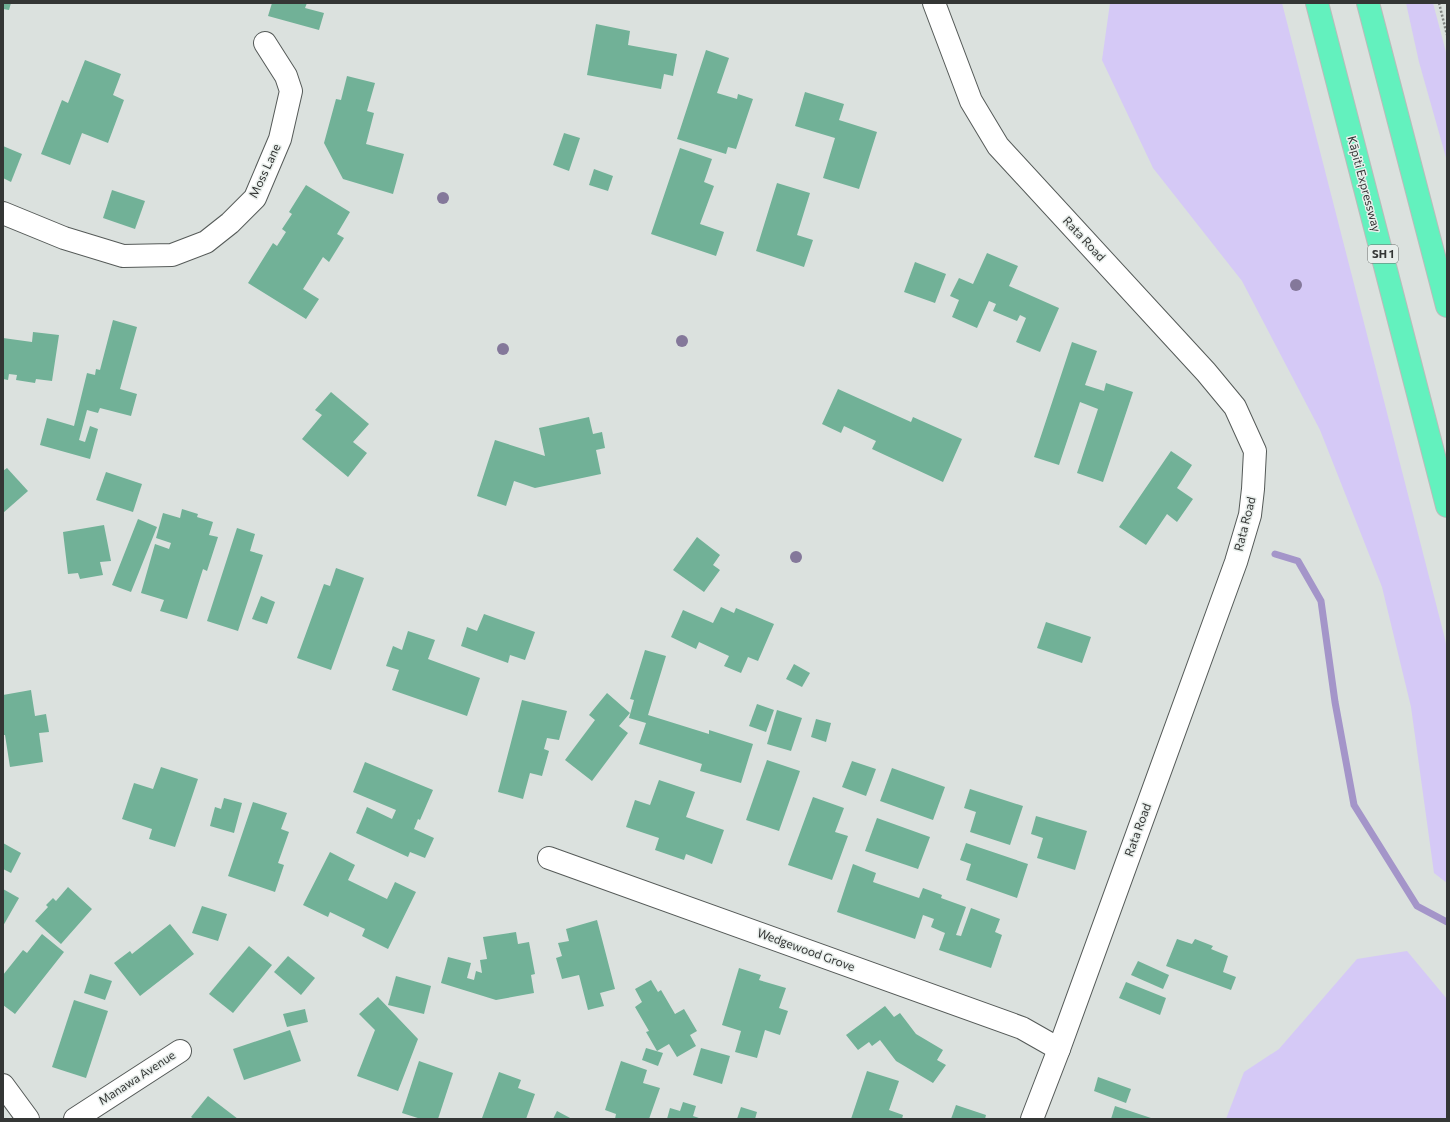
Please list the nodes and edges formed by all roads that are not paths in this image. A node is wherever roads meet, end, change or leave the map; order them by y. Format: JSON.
{"nodes":[{"id":1,"x":934,"y":3,"type":"edge"},
{"id":2,"x":1318,"y":3,"type":"edge"},
{"id":3,"x":1368,"y":3,"type":"edge"},
{"id":4,"x":265,"y":43,"type":"dead end"},
{"id":5,"x":3,"y":213,"type":"edge"},
{"id":6,"x":1447,"y":306,"type":"edge"},
{"id":7,"x":1447,"y":506,"type":"edge"},
{"id":8,"x":549,"y":858,"type":"dead end"},
{"id":9,"x":1059,"y":1049,"type":"junction"},
{"id":10,"x":180,"y":1051,"type":"dead end"},
{"id":11,"x":3,"y":1085,"type":"edge"},
{"id":12,"x":28,"y":1119,"type":"edge"},
{"id":13,"x":75,"y":1119,"type":"edge"},
{"id":14,"x":1032,"y":1119,"type":"edge"}],
"edges":[{"from":1,"to":9,"type":"street","name":"Rata Road"},
{"from":2,"to":7,"type":"highway","name":"Kāpiti Expressway","number":"SH 1"},
{"from":3,"to":6,"type":"highway"},
{"from":4,"to":5,"type":"street","name":"Moss Lane"},
{"from":8,"to":9,"type":"street","name":"Wedgewood Grove"},
{"from":9,"to":14,"type":"street","name":"Rata Road"},
{"from":10,"to":13,"type":"street","name":"Manawa Avenue"},
{"from":11,"to":12,"type":"street"}]}
